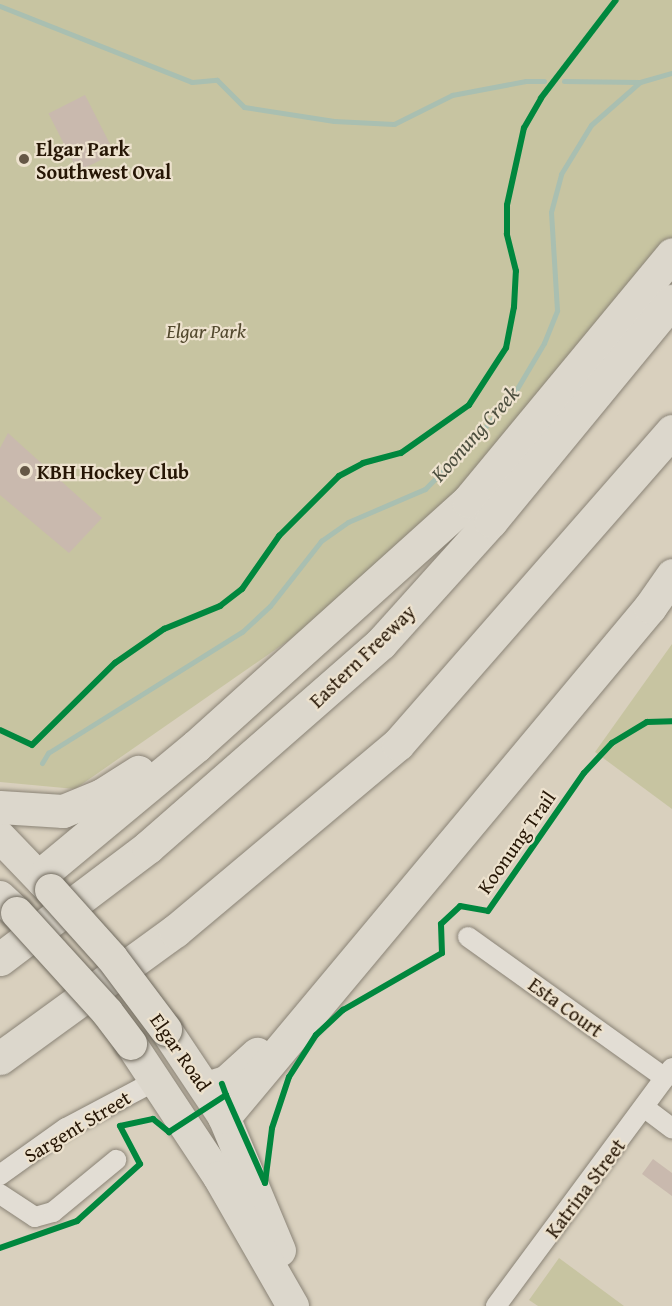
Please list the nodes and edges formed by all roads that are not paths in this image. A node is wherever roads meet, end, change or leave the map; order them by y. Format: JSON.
{"nodes":[{"id":1,"x":672,"y":254,"type":"edge"},
{"id":2,"x":672,"y":301,"type":"edge"},
{"id":3,"x":672,"y":431,"type":"edge"},
{"id":4,"x":672,"y":575,"type":"edge"},
{"id":5,"x":230,"y":714,"type":"junction"},
{"id":6,"x":0,"y":807,"type":"edge"},
{"id":7,"x":0,"y":837,"type":"edge"},
{"id":8,"x":30,"y":897,"type":"edge"},
{"id":9,"x":468,"y":937,"type":"dead end"},
{"id":10,"x":0,"y":959,"type":"edge"},
{"id":11,"x":350,"y":963,"type":"junction"},
{"id":12,"x":0,"y":1058,"type":"edge"},
{"id":13,"x":668,"y":1073,"type":"edge"},
{"id":14,"x":157,"y":1080,"type":"junction"},
{"id":15,"x":206,"y":1088,"type":"junction"},
{"id":16,"x":645,"y":1108,"type":"junction"},
{"id":17,"x":224,"y":1118,"type":"junction"},
{"id":18,"x":672,"y":1128,"type":"edge"},
{"id":19,"x":116,"y":1160,"type":"dead end"},
{"id":20,"x":0,"y":1175,"type":"edge"},
{"id":21,"x":0,"y":1194,"type":"edge"},
{"id":22,"x":295,"y":1306,"type":"edge"},
{"id":23,"x":496,"y":1306,"type":"edge"}],
"edges":[{"from":1,"to":5,"type":"highway"},
{"from":2,"to":10,"type":"highway","name":"Eastern Freeway"},
{"from":3,"to":12,"type":"highway"},
{"from":4,"to":11,"type":"highway"},
{"from":5,"to":6,"type":"highway"},
{"from":5,"to":8,"type":"highway"},
{"from":7,"to":8,"type":"main road","name":"Elgar Road"},
{"from":8,"to":14,"type":"main road","name":"Elgar Road","bridge":true},
{"from":8,"to":15,"type":"main road","name":"Elgar Road","bridge":true},
{"from":9,"to":13,"type":"street","name":"Esta Court"},
{"from":11,"to":15,"type":"highway"},
{"from":11,"to":17,"type":"highway"},
{"from":13,"to":16,"type":"street","name":"Katrina Street"},
{"from":14,"to":15,"type":"main road"},
{"from":14,"to":20,"type":"street","name":"Sargent Street"},
{"from":14,"to":22,"type":"main road","name":"Elgar Road"},
{"from":15,"to":17,"type":"main road","name":"Elgar Road"},
{"from":16,"to":18,"type":"street"},
{"from":16,"to":23,"type":"street","name":"Katrina Street"},
{"from":17,"to":22,"type":"main road","name":"Elgar Road"},
{"from":19,"to":21,"type":"street"}]}
